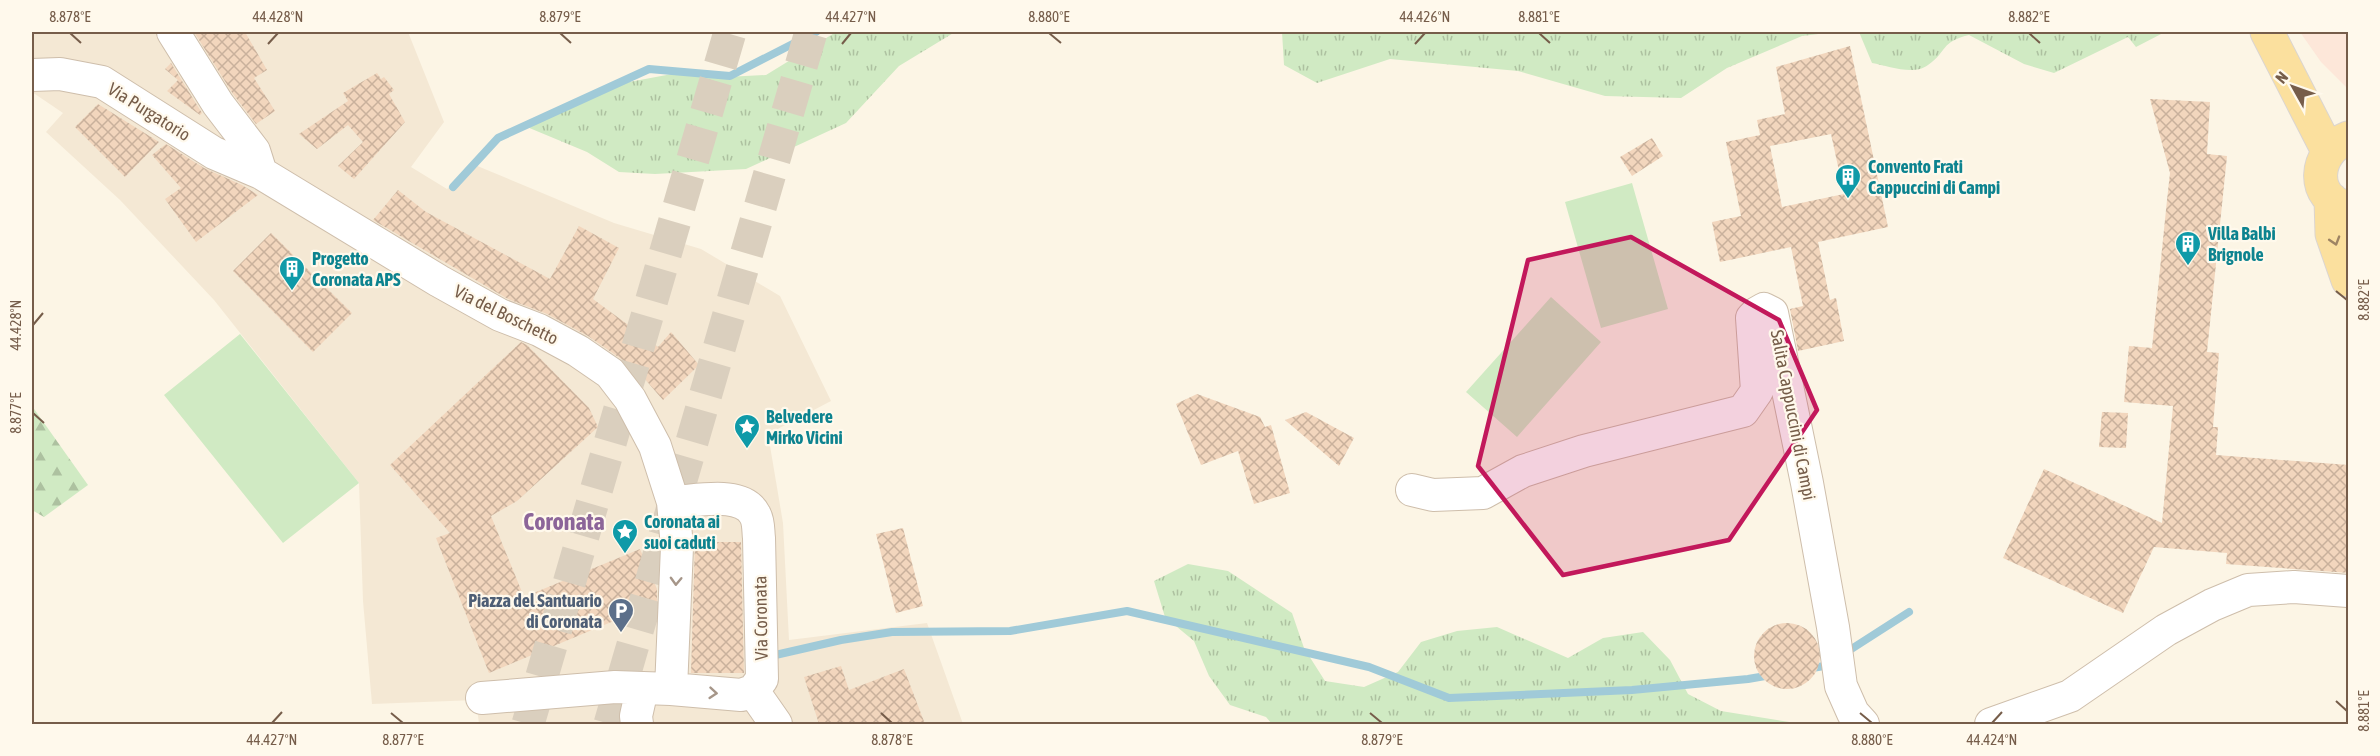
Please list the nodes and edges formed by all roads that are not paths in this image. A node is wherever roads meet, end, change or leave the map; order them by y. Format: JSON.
{"nodes":[{"id":1,"x":173,"y":32,"type":"edge"},
{"id":2,"x":2267,"y":32,"type":"edge"},
{"id":3,"x":32,"y":75,"type":"edge"},
{"id":4,"x":2342,"y":139,"type":"edge"},
{"id":5,"x":261,"y":173,"type":"junction"},
{"id":6,"x":2340,"y":203,"type":"edge"},
{"id":7,"x":2349,"y":280,"type":"edge"},
{"id":8,"x":1412,"y":490,"type":"dead end"},
{"id":9,"x":673,"y":502,"type":"junction"},
{"id":10,"x":2349,"y":591,"type":"edge"},
{"id":11,"x":657,"y":689,"type":"junction"},
{"id":12,"x":753,"y":691,"type":"junction"},
{"id":13,"x":482,"y":698,"type":"dead end"},
{"id":14,"x":637,"y":724,"type":"edge"},
{"id":15,"x":776,"y":724,"type":"edge"},
{"id":16,"x":1863,"y":724,"type":"edge"},
{"id":17,"x":1991,"y":724,"type":"edge"}],
"edges":[{"from":1,"to":5,"type":"street"},
{"from":2,"to":4,"type":"main road"},
{"from":3,"to":5,"type":"street","name":"Via Purgatorio"},
{"from":4,"to":6,"type":"main road"},
{"from":5,"to":9,"type":"street","name":"Via del Boschetto"},
{"from":6,"to":7,"type":"main road","one_way":true},
{"from":8,"to":16,"type":"street","name":"Salita Cappuccini di Campi"},
{"from":9,"to":11,"type":"street","name":"Via del Boschetto","one_way":true},
{"from":9,"to":12,"type":"street","name":"Via Coronata"},
{"from":10,"to":17,"type":"street"},
{"from":11,"to":12,"type":"street","one_way":true},
{"from":11,"to":13,"type":"street"},
{"from":11,"to":14,"type":"street","name":"Via del Boschetto"},
{"from":12,"to":15,"type":"street"}]}
